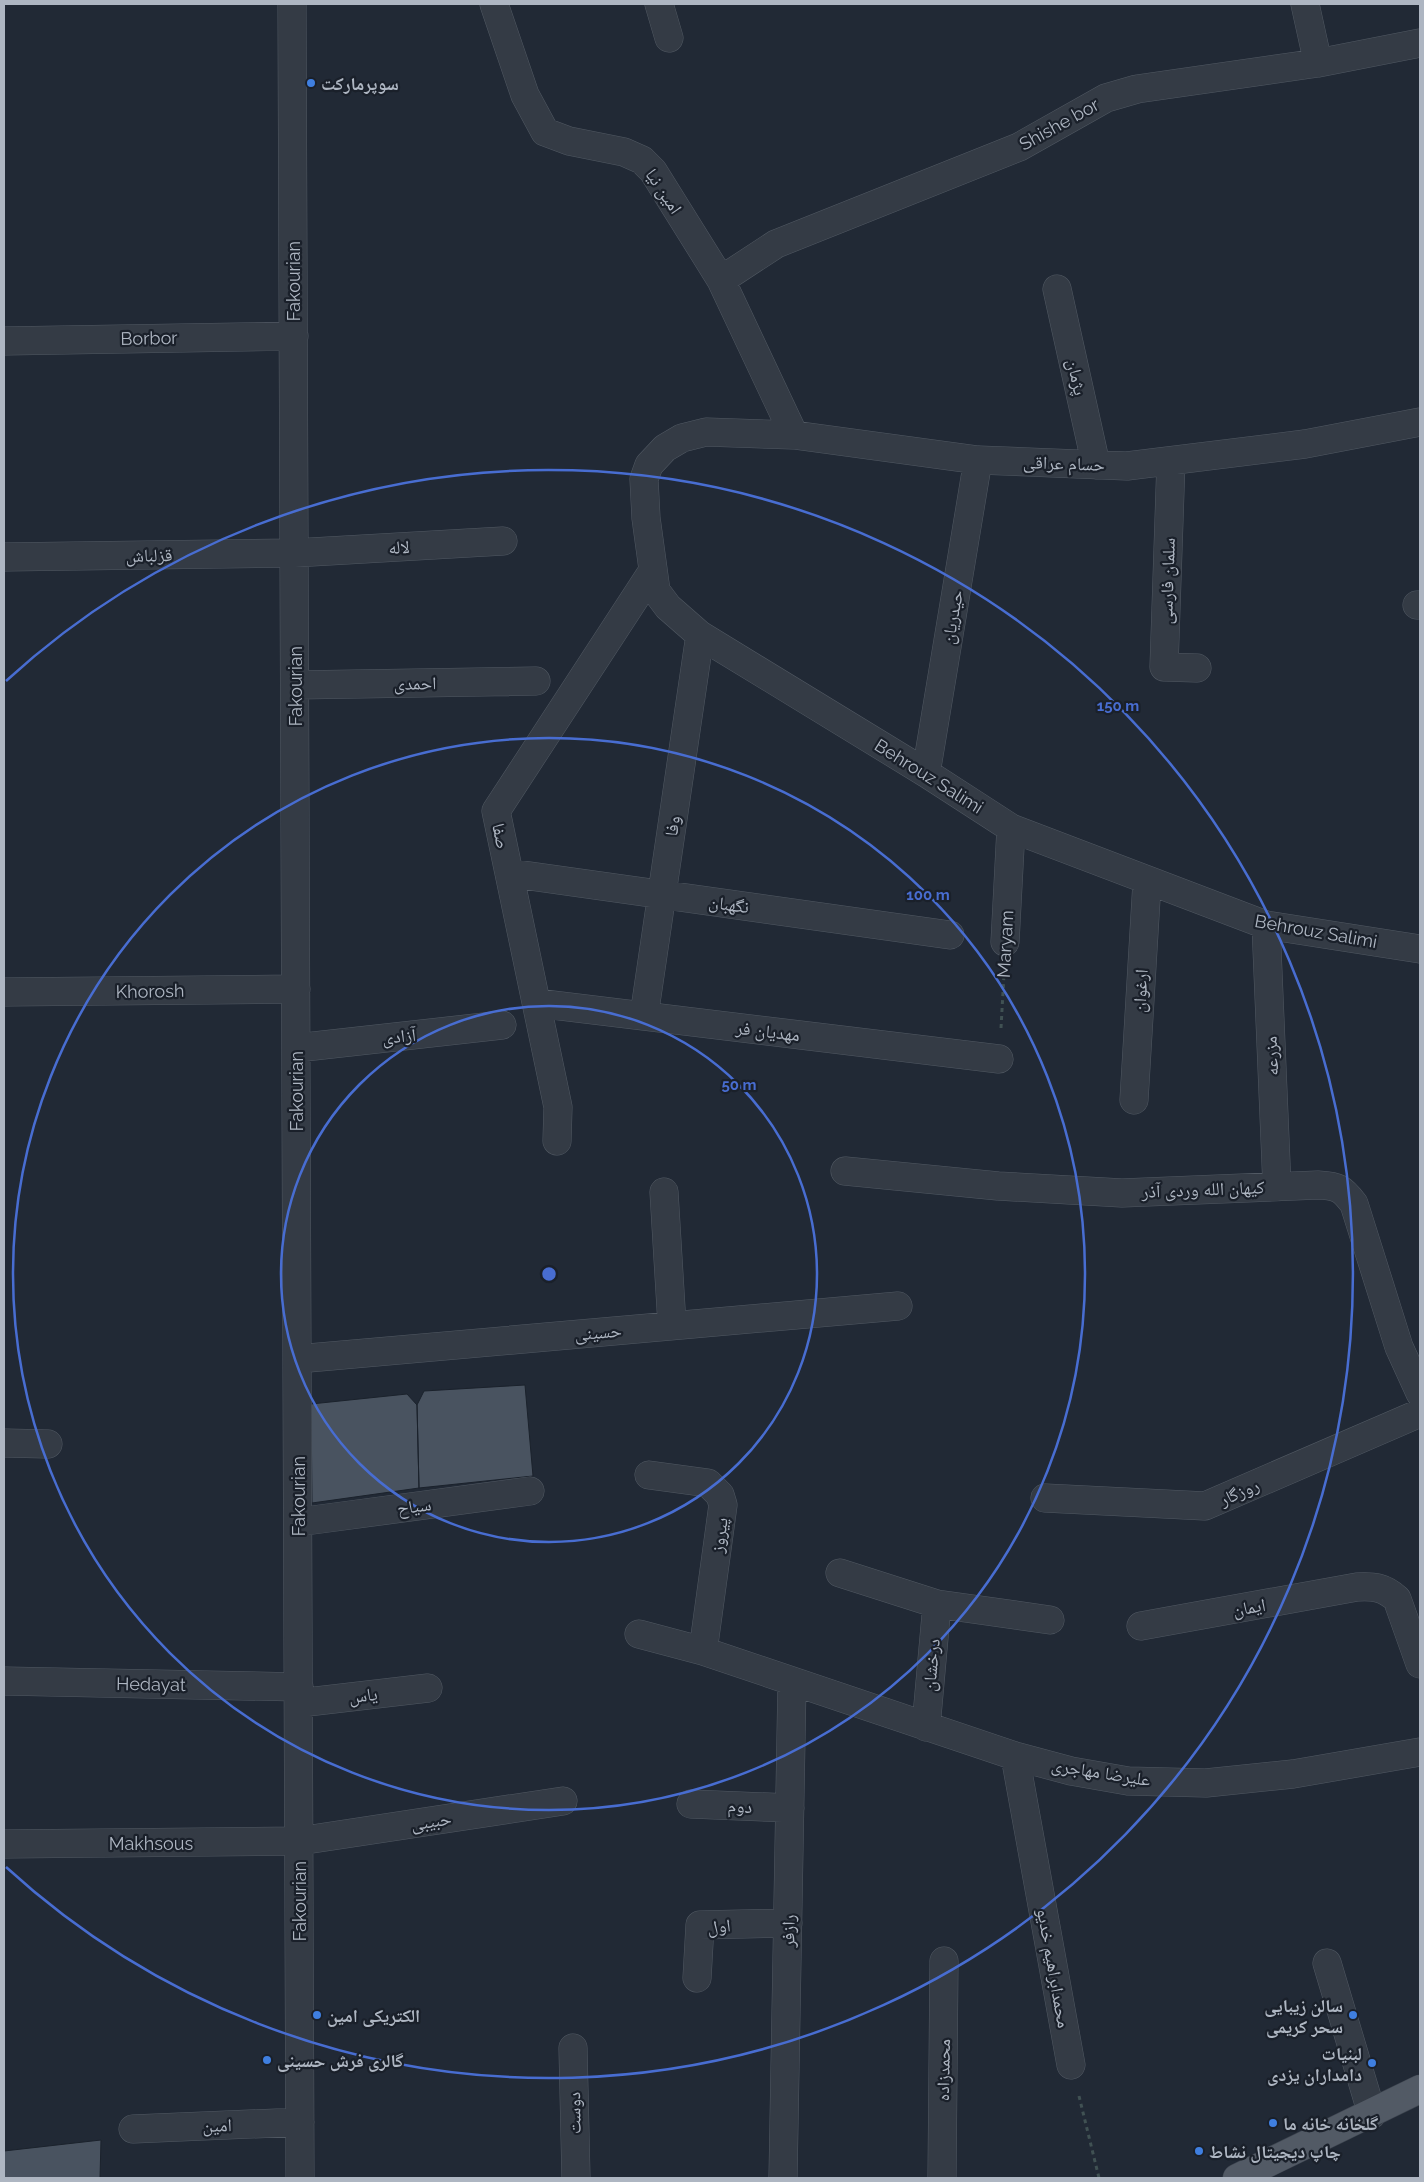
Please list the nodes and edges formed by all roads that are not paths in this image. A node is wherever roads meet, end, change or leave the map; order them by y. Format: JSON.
{"nodes":[{"id":1,"x":292,"y":4,"type":"edge"},
{"id":2,"x":494,"y":4,"type":"edge"},
{"id":3,"x":659,"y":4,"type":"edge"},
{"id":4,"x":1305,"y":4,"type":"edge"},
{"id":5,"x":669,"y":38,"type":"dead end"},
{"id":6,"x":1420,"y":43,"type":"edge"},
{"id":7,"x":1318,"y":63,"type":"junction"},
{"id":8,"x":721,"y":280,"type":"junction"},
{"id":9,"x":1057,"y":289,"type":"dead end"},
{"id":10,"x":294,"y":336,"type":"junction"},
{"id":11,"x":4,"y":341,"type":"edge"},
{"id":12,"x":1420,"y":422,"type":"edge"},
{"id":13,"x":706,"y":432,"type":"joint"},
{"id":14,"x":794,"y":435,"type":"junction"},
{"id":15,"x":978,"y":460,"type":"junction"},
{"id":16,"x":1171,"y":461,"type":"junction"},
{"id":17,"x":1096,"y":464,"type":"junction"},
{"id":18,"x":503,"y":541,"type":"dead end"},
{"id":19,"x":294,"y":553,"type":"junction"},
{"id":20,"x":4,"y":557,"type":"edge"},
{"id":21,"x":652,"y":572,"type":"junction"},
{"id":22,"x":700,"y":635,"type":"junction"},
{"id":23,"x":1197,"y":668,"type":"dead end"},
{"id":24,"x":536,"y":681,"type":"dead end"},
{"id":25,"x":295,"y":685,"type":"junction"},
{"id":26,"x":926,"y":773,"type":"junction"},
{"id":27,"x":1011,"y":828,"type":"junction"},
{"id":28,"x":509,"y":872,"type":"junction"},
{"id":29,"x":1147,"y":882,"type":"junction"},
{"id":30,"x":661,"y":894,"type":"junction"},
{"id":31,"x":1266,"y":925,"type":"junction"},
{"id":32,"x":950,"y":935,"type":"dead end"},
{"id":33,"x":1005,"y":942,"type":"road end"},
{"id":34,"x":1420,"y":949,"type":"edge"},
{"id":35,"x":296,"y":989,"type":"junction"},
{"id":36,"x":4,"y":992,"type":"edge"},
{"id":37,"x":536,"y":1003,"type":"junction"},
{"id":38,"x":644,"y":1016,"type":"junction"},
{"id":39,"x":502,"y":1025,"type":"dead end"},
{"id":40,"x":296,"y":1048,"type":"junction"},
{"id":41,"x":999,"y":1059,"type":"road end"},
{"id":42,"x":1134,"y":1100,"type":"dead end"},
{"id":43,"x":557,"y":1141,"type":"dead end"},
{"id":44,"x":845,"y":1171,"type":"dead end"},
{"id":45,"x":1277,"y":1186,"type":"junction"},
{"id":46,"x":664,"y":1192,"type":"dead end"},
{"id":47,"x":898,"y":1306,"type":"dead end"},
{"id":48,"x":672,"y":1325,"type":"junction"},
{"id":49,"x":297,"y":1358,"type":"junction"},
{"id":50,"x":1420,"y":1393,"type":"edge"},
{"id":51,"x":1420,"y":1413,"type":"edge"},
{"id":52,"x":4,"y":1443,"type":"edge"},
{"id":53,"x":48,"y":1444,"type":"dead end"},
{"id":54,"x":649,"y":1475,"type":"dead end"},
{"id":55,"x":530,"y":1491,"type":"dead end"},
{"id":56,"x":1045,"y":1498,"type":"dead end"},
{"id":57,"x":298,"y":1522,"type":"junction"},
{"id":58,"x":840,"y":1573,"type":"dead end"},
{"id":59,"x":937,"y":1604,"type":"junction"},
{"id":60,"x":1050,"y":1620,"type":"dead end"},
{"id":61,"x":1141,"y":1626,"type":"dead end"},
{"id":62,"x":639,"y":1634,"type":"dead end"},
{"id":63,"x":703,"y":1651,"type":"junction"},
{"id":64,"x":1420,"y":1664,"type":"edge"},
{"id":65,"x":4,"y":1681,"type":"edge"},
{"id":66,"x":792,"y":1683,"type":"junction"},
{"id":67,"x":428,"y":1688,"type":"dead end"},
{"id":68,"x":299,"y":1695,"type":"junction"},
{"id":69,"x":926,"y":1727,"type":"junction"},
{"id":70,"x":1420,"y":1752,"type":"edge"},
{"id":71,"x":1015,"y":1756,"type":"junction"},
{"id":72,"x":563,"y":1801,"type":"dead end"},
{"id":73,"x":691,"y":1804,"type":"dead end"},
{"id":74,"x":790,"y":1808,"type":"junction"},
{"id":75,"x":299,"y":1841,"type":"junction"},
{"id":76,"x":4,"y":1844,"type":"edge"},
{"id":77,"x":788,"y":1923,"type":"junction"},
{"id":78,"x":944,"y":1961,"type":"dead end"},
{"id":79,"x":1327,"y":1963,"type":"dead end"},
{"id":80,"x":697,"y":1978,"type":"dead end"},
{"id":81,"x":573,"y":2048,"type":"dead end"},
{"id":82,"x":1071,"y":2065,"type":"road end"},
{"id":83,"x":1420,"y":2089,"type":"edge"},
{"id":84,"x":1372,"y":2114,"type":"junction"},
{"id":85,"x":300,"y":2122,"type":"junction"},
{"id":86,"x":133,"y":2129,"type":"dead end"},
{"id":87,"x":300,"y":2178,"type":"edge"},
{"id":88,"x":576,"y":2178,"type":"edge"},
{"id":89,"x":783,"y":2178,"type":"edge"},
{"id":90,"x":942,"y":2178,"type":"edge"},
{"id":91,"x":1237,"y":2178,"type":"edge"}],
"edges":[{"from":1,"to":10,"type":"street","name":"Fakourian"},
{"from":2,"to":8,"type":"street","name":"امین نیا"},
{"from":3,"to":5,"type":"street"},
{"from":4,"to":7,"type":"street"},
{"from":6,"to":7,"type":"street","name":"Shishe bor"},
{"from":7,"to":8,"type":"street","name":"Shishe bor"},
{"from":8,"to":14,"type":"street","name":"امین نیا"},
{"from":9,"to":17,"type":"street","name":"پژمان"},
{"from":10,"to":11,"type":"street","name":"Borbor"},
{"from":10,"to":19,"type":"street","name":"Fakourian"},
{"from":12,"to":16,"type":"street","name":"حسام عراقی"},
{"from":13,"to":14,"type":"street","name":"حسام عراقی"},
{"from":13,"to":21,"type":"street","name":"Behrouz Salimi"},
{"from":14,"to":15,"type":"street","name":"حسام عراقی"},
{"from":15,"to":17,"type":"street","name":"حسام عراقی"},
{"from":15,"to":26,"type":"street","name":"حیدریان"},
{"from":16,"to":17,"type":"street","name":"حسام عراقی"},
{"from":16,"to":23,"type":"street","name":"سلمان فارسی"},
{"from":18,"to":19,"type":"street","name":"لاله"},
{"from":19,"to":20,"type":"street","name":"قزلباش"},
{"from":19,"to":25,"type":"street","name":"Fakourian"},
{"from":21,"to":22,"type":"street","name":"Behrouz Salimi"},
{"from":21,"to":28,"type":"street","name":"صفا"},
{"from":22,"to":26,"type":"street","name":"Behrouz Salimi"},
{"from":22,"to":30,"type":"street","name":"وفا"},
{"from":24,"to":25,"type":"street","name":"احمدی"},
{"from":25,"to":35,"type":"street","name":"Fakourian"},
{"from":26,"to":27,"type":"street","name":"Behrouz Salimi"},
{"from":27,"to":29,"type":"street","name":"Behrouz Salimi"},
{"from":27,"to":33,"type":"street","name":"Maryam"},
{"from":28,"to":30,"type":"street","name":"نگهبان"},
{"from":28,"to":37,"type":"street","name":"صفا"},
{"from":29,"to":31,"type":"street","name":"Behrouz Salimi"},
{"from":29,"to":42,"type":"street","name":"ارغوان"},
{"from":30,"to":32,"type":"street","name":"نگهبان"},
{"from":30,"to":38,"type":"street","name":"وفا"},
{"from":31,"to":34,"type":"street","name":"Behrouz Salimi"},
{"from":31,"to":45,"type":"street","name":"مزرعه"},
{"from":35,"to":36,"type":"street","name":"Khorosh"},
{"from":35,"to":40,"type":"street","name":"Fakourian"},
{"from":37,"to":38,"type":"street","name":"مهدیان فر"},
{"from":37,"to":43,"type":"street","name":"صفا"},
{"from":38,"to":41,"type":"street","name":"مهدیان فر"},
{"from":39,"to":40,"type":"street","name":"آزادی"},
{"from":40,"to":49,"type":"street","name":"Fakourian"},
{"from":44,"to":45,"type":"street","name":"کیهان الله وردی آذر"},
{"from":45,"to":50,"type":"street","name":"کیهان الله وردی آذر"},
{"from":46,"to":48,"type":"street"},
{"from":47,"to":48,"type":"street","name":"حسینی"},
{"from":48,"to":49,"type":"street","name":"حسینی"},
{"from":49,"to":57,"type":"street","name":"Fakourian"},
{"from":51,"to":56,"type":"street","name":"روزگار"},
{"from":52,"to":53,"type":"street"},
{"from":54,"to":63,"type":"street","name":"پیروز"},
{"from":55,"to":57,"type":"street","name":"سیاح"},
{"from":57,"to":68,"type":"street","name":"Fakourian"},
{"from":58,"to":59,"type":"street"},
{"from":59,"to":60,"type":"street"},
{"from":59,"to":69,"type":"street","name":"درخشان"},
{"from":61,"to":64,"type":"street","name":"ایمان"},
{"from":62,"to":63,"type":"street"},
{"from":63,"to":66,"type":"street"},
{"from":65,"to":68,"type":"street","name":"Hedayat"},
{"from":66,"to":69,"type":"street","name":"علیرضا مهاجری"},
{"from":66,"to":74,"type":"street","name":"رازفر"},
{"from":67,"to":68,"type":"street","name":"یاس"},
{"from":68,"to":75,"type":"street","name":"Fakourian"},
{"from":69,"to":71,"type":"street","name":"علیرضا مهاجری"},
{"from":70,"to":71,"type":"street","name":"علیرضا مهاجری"},
{"from":71,"to":82,"type":"street","name":"محمدابراهیم خدیو"},
{"from":72,"to":75,"type":"street","name":"حبیبی"},
{"from":73,"to":74,"type":"street","name":"دوم"},
{"from":74,"to":77,"type":"street","name":"رازفر"},
{"from":75,"to":76,"type":"street","name":"Makhsous"},
{"from":75,"to":85,"type":"street","name":"Fakourian"},
{"from":77,"to":80,"type":"street","name":"اول"},
{"from":77,"to":89,"type":"street","name":"رازفر"},
{"from":78,"to":90,"type":"street","name":"محمدزاده"},
{"from":79,"to":84,"type":"street"},
{"from":81,"to":88,"type":"street","name":"دوست"},
{"from":83,"to":84,"type":"main road"},
{"from":84,"to":91,"type":"main road"},
{"from":85,"to":86,"type":"street","name":"امین"},
{"from":85,"to":87,"type":"street","name":"Fakourian"}]}
